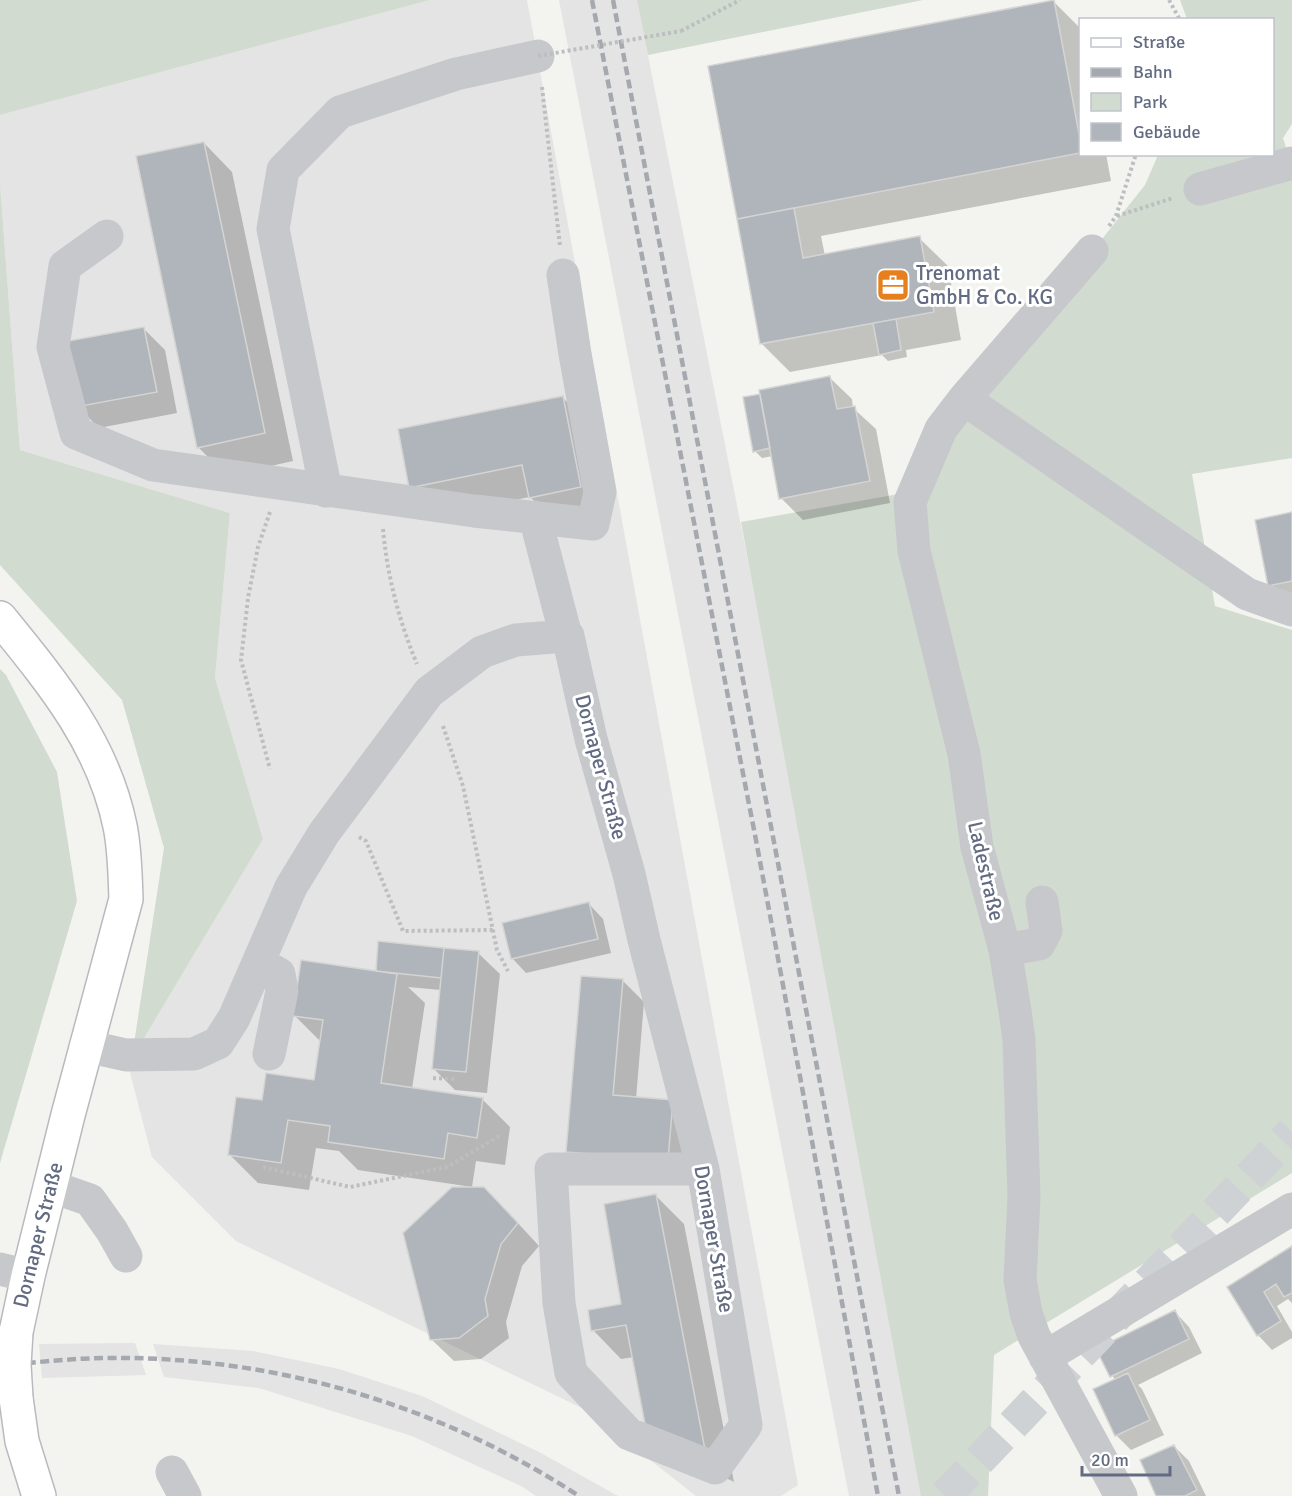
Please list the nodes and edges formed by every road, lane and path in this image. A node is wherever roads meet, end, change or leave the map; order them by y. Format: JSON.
{"nodes":[{"id":1,"x":740,"y":0,"type":"edge"},
{"id":2,"x":1169,"y":0,"type":"edge"},
{"id":3,"x":1179,"y":18,"type":"edge"},
{"id":4,"x":540,"y":72,"type":"junction"},
{"id":5,"x":1135,"y":156,"type":"edge"},
{"id":6,"x":1292,"y":163,"type":"edge"},
{"id":7,"x":1200,"y":189,"type":"joint"},
{"id":8,"x":1116,"y":216,"type":"junction"},
{"id":9,"x":106,"y":236,"type":"dead end"},
{"id":10,"x":1092,"y":251,"type":"joint"},
{"id":11,"x":563,"y":276,"type":"joint"},
{"id":12,"x":964,"y":399,"type":"junction"},
{"id":13,"x":279,"y":483,"type":"junction"},
{"id":14,"x":326,"y":491,"type":"junction"},
{"id":15,"x":380,"y":498,"type":"junction"},
{"id":16,"x":536,"y":517,"type":"junction"},
{"id":17,"x":1292,"y":610,"type":"edge"},
{"id":18,"x":0,"y":618,"type":"edge"},
{"id":19,"x":566,"y":636,"type":"junction"},
{"id":20,"x":429,"y":692,"type":"junction"},
{"id":21,"x":270,"y":768,"type":"dead end"},
{"id":22,"x":366,"y":842,"type":"dead end"},
{"id":23,"x":1042,"y":902,"type":"dead end"},
{"id":24,"x":494,"y":930,"type":"junction"},
{"id":25,"x":1005,"y":950,"type":"junction"},
{"id":26,"x":259,"y":963,"type":"junction"},
{"id":27,"x":508,"y":971,"type":"dead end"},
{"id":28,"x":86,"y":1046,"type":"junction"},
{"id":29,"x":268,"y":1054,"type":"dead end"},
{"id":30,"x":433,"y":1078,"type":"dead end"},
{"id":31,"x":455,"y":1079,"type":"dead end"},
{"id":32,"x":501,"y":1135,"type":"dead end"},
{"id":33,"x":263,"y":1167,"type":"dead end"},
{"id":34,"x":703,"y":1169,"type":"junction"},
{"id":35,"x":50,"y":1186,"type":"junction"},
{"id":36,"x":1292,"y":1209,"type":"edge"},
{"id":37,"x":126,"y":1256,"type":"dead end"},
{"id":38,"x":14,"y":1272,"type":"edge"},
{"id":39,"x":1045,"y":1357,"type":"junction"},
{"id":40,"x":39,"y":1496,"type":"edge"},
{"id":41,"x":1121,"y":1496,"type":"edge"}],
"edges":[{"from":1,"to":4,"type":"path","bridge":true},
{"from":2,"to":3,"type":"path"},
{"from":4,"to":11,"type":"path"},
{"from":4,"to":14,"type":"street"},
{"from":5,"to":8,"type":"path"},
{"from":6,"to":7,"type":"street"},
{"from":7,"to":8,"type":"path"},
{"from":8,"to":10,"type":"path"},
{"from":9,"to":13,"type":"street"},
{"from":10,"to":12,"type":"street","name":"Ladestraße"},
{"from":11,"to":16,"type":"street"},
{"from":12,"to":17,"type":"street"},
{"from":12,"to":25,"type":"street","name":"Ladestraße"},
{"from":13,"to":14,"type":"street"},
{"from":13,"to":21,"type":"path"},
{"from":14,"to":15,"type":"street"},
{"from":15,"to":16,"type":"street"},
{"from":15,"to":20,"type":"path"},
{"from":16,"to":19,"type":"street","name":"Dornaper Straße"},
{"from":18,"to":28,"type":"main road","name":"Dornaper Straße"},
{"from":19,"to":20,"type":"street"},
{"from":19,"to":34,"type":"street","name":"Dornaper Straße"},
{"from":20,"to":24,"type":"path"},
{"from":20,"to":26,"type":"street"},
{"from":22,"to":24,"type":"path"},
{"from":23,"to":25,"type":"street"},
{"from":24,"to":27,"type":"path"},
{"from":25,"to":39,"type":"street","name":"Ladestraße"},
{"from":26,"to":28,"type":"street"},
{"from":26,"to":29,"type":"street"},
{"from":28,"to":35,"type":"main road","name":"Dornaper Straße"},
{"from":30,"to":31,"type":"path"},
{"from":32,"to":33,"type":"path"},
{"from":34,"to":34,"type":"street","name":"Dornaper Straße"},
{"from":35,"to":37,"type":"street"},
{"from":35,"to":38,"type":"main road","name":"Dornaper Straße"},
{"from":36,"to":39,"type":"street"},
{"from":38,"to":40,"type":"main road","name":"Dornaper Straße","bridge":true},
{"from":39,"to":41,"type":"street","name":"Ladestraße"}]}
